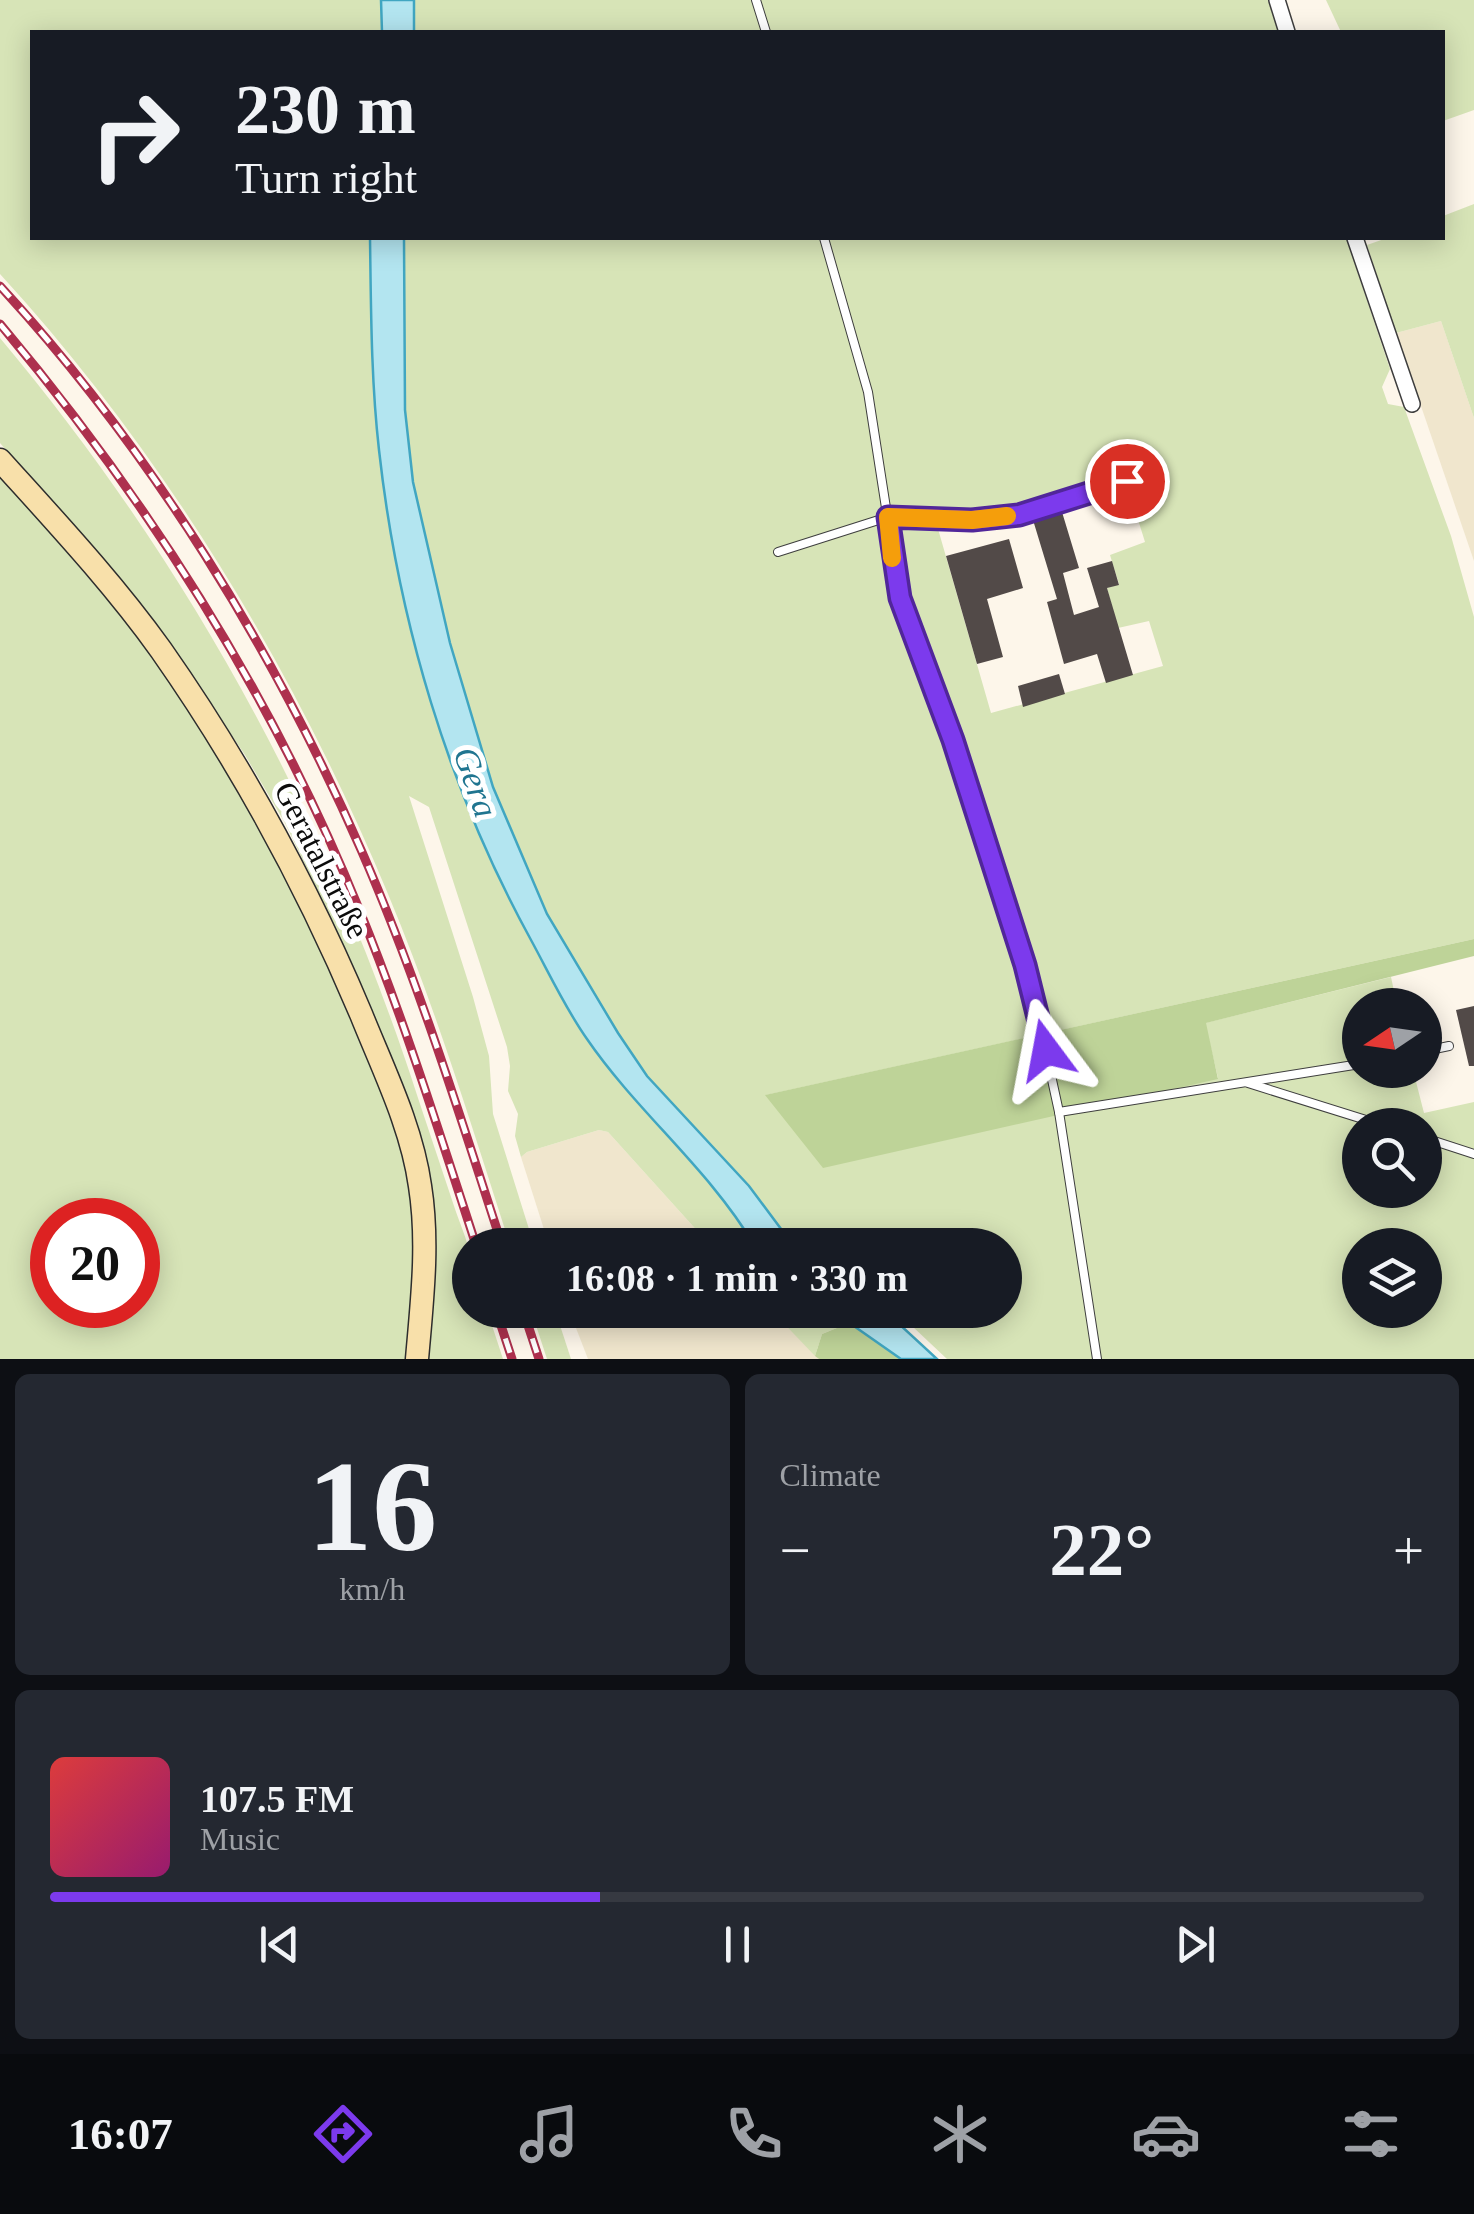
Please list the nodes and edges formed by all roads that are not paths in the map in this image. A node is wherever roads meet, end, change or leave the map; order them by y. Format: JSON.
{"nodes":[{"id":1,"x":756,"y":0,"type":"edge"},
{"id":2,"x":1277,"y":0,"type":"edge"},
{"id":3,"x":765,"y":30,"type":"edge"},
{"id":4,"x":1286,"y":30,"type":"edge"},
{"id":5,"x":825,"y":240,"type":"edge"},
{"id":6,"x":1356,"y":240,"type":"edge"},
{"id":7,"x":1412,"y":404,"type":"dead end"},
{"id":8,"x":0,"y":460,"type":"edge"},
{"id":9,"x":1127,"y":481,"type":"dead end"},
{"id":10,"x":888,"y":517,"type":"junction"},
{"id":11,"x":778,"y":552,"type":"dead end"},
{"id":12,"x":1449,"y":1046,"type":"dead end"},
{"id":13,"x":1442,"y":1048,"type":"edge"},
{"id":14,"x":1342,"y":1067,"type":"edge"},
{"id":15,"x":1244,"y":1082,"type":"junction"},
{"id":16,"x":1059,"y":1112,"type":"junction"},
{"id":17,"x":1342,"y":1113,"type":"edge"},
{"id":18,"x":1442,"y":1144,"type":"edge"},
{"id":19,"x":1474,"y":1154,"type":"edge"},
{"id":20,"x":417,"y":1359,"type":"edge"},
{"id":21,"x":1097,"y":1359,"type":"edge"}],
"edges":[{"from":1,"to":3,"type":"lane"},
{"from":2,"to":4,"type":"street"},
{"from":5,"to":10,"type":"lane"},
{"from":6,"to":7,"type":"street"},
{"from":8,"to":20,"type":"street","name":"Geratalstraße"},
{"from":9,"to":10,"type":"lane"},
{"from":10,"to":11,"type":"lane"},
{"from":10,"to":16,"type":"lane"},
{"from":12,"to":13,"type":"lane"},
{"from":14,"to":15,"type":"lane"},
{"from":15,"to":16,"type":"lane"},
{"from":15,"to":17,"type":"lane"},
{"from":16,"to":21,"type":"lane"},
{"from":18,"to":19,"type":"lane"}]}
